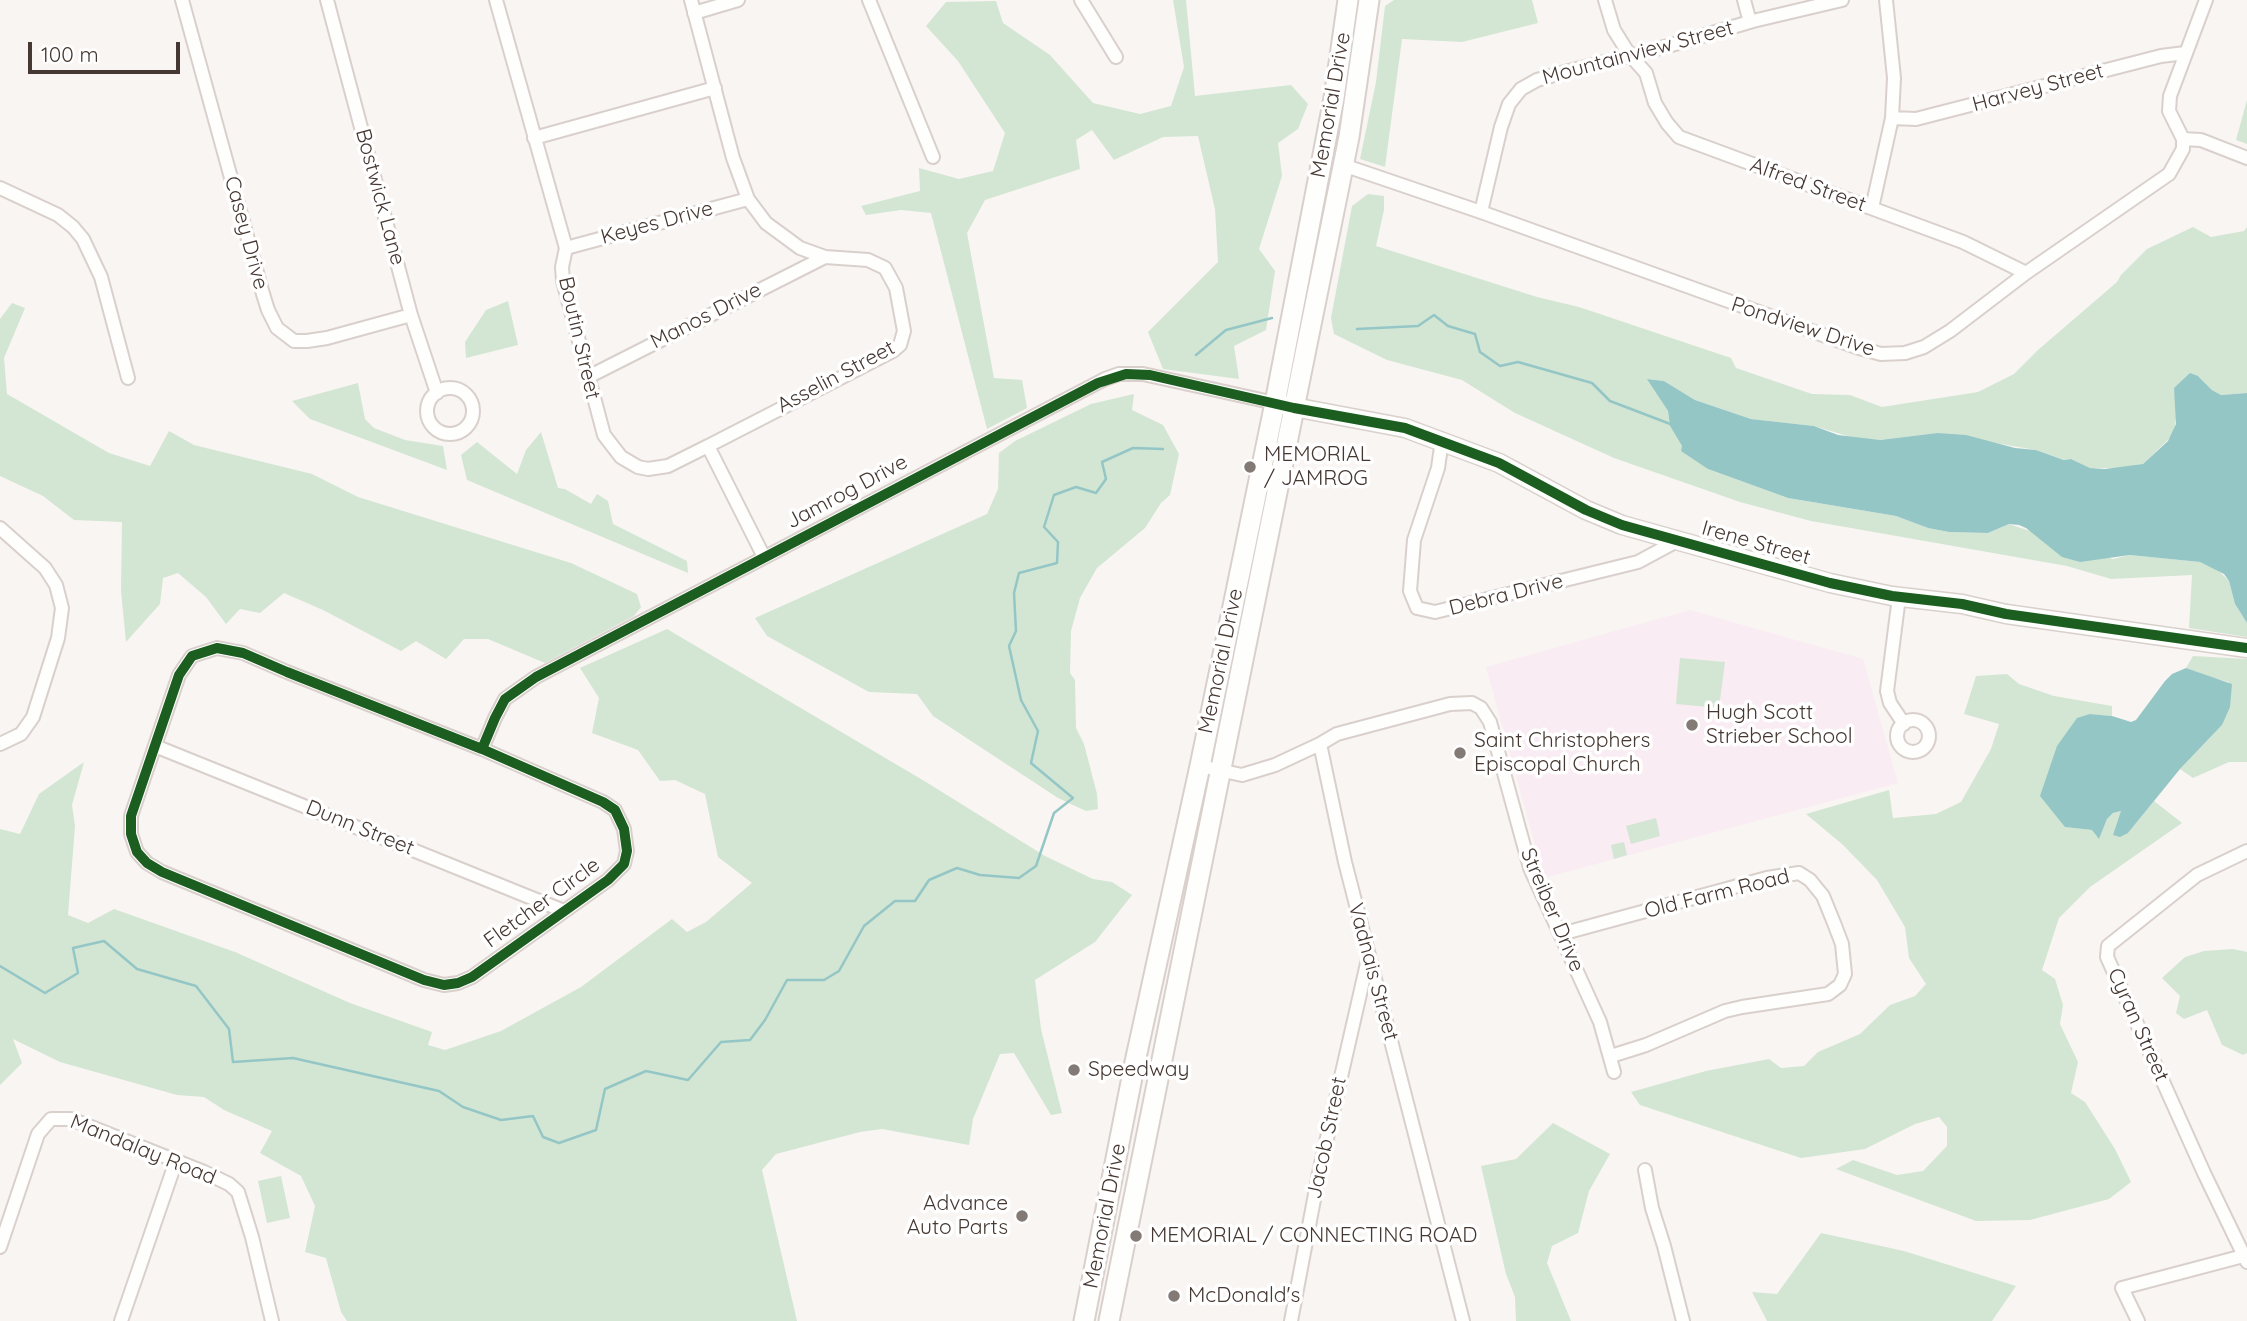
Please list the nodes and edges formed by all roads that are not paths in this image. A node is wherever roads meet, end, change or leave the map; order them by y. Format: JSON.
{"nodes":[{"id":1,"x":182,"y":0,"type":"edge"},
{"id":2,"x":327,"y":0,"type":"edge"},
{"id":3,"x":496,"y":0,"type":"edge"},
{"id":4,"x":738,"y":0,"type":"edge"},
{"id":5,"x":869,"y":0,"type":"edge"},
{"id":6,"x":1081,"y":0,"type":"edge"},
{"id":7,"x":1348,"y":0,"type":"edge"},
{"id":8,"x":1369,"y":0,"type":"edge"},
{"id":9,"x":1605,"y":0,"type":"edge"},
{"id":10,"x":1744,"y":0,"type":"edge"},
{"id":11,"x":1842,"y":0,"type":"edge"},
{"id":12,"x":1886,"y":0,"type":"edge"},
{"id":13,"x":2206,"y":0,"type":"edge"},
{"id":14,"x":692,"y":6,"type":"edge"},
{"id":15,"x":1750,"y":22,"type":"junction"},
{"id":16,"x":2185,"y":53,"type":"junction"},
{"id":17,"x":1629,"y":54,"type":"junction"},
{"id":18,"x":1116,"y":57,"type":"dead end"},
{"id":19,"x":715,"y":88,"type":"junction"},
{"id":20,"x":1892,"y":118,"type":"junction"},
{"id":21,"x":534,"y":138,"type":"junction"},
{"id":22,"x":2183,"y":139,"type":"junction"},
{"id":23,"x":933,"y":157,"type":"dead end"},
{"id":24,"x":2247,"y":158,"type":"edge"},
{"id":25,"x":1343,"y":165,"type":"junction"},
{"id":26,"x":0,"y":188,"type":"edge"},
{"id":27,"x":748,"y":199,"type":"junction"},
{"id":28,"x":1872,"y":208,"type":"junction"},
{"id":29,"x":1481,"y":212,"type":"junction"},
{"id":30,"x":566,"y":248,"type":"junction"},
{"id":31,"x":825,"y":257,"type":"junction"},
{"id":32,"x":2026,"y":273,"type":"junction"},
{"id":33,"x":411,"y":315,"type":"junction"},
{"id":34,"x":588,"y":377,"type":"junction"},
{"id":35,"x":128,"y":379,"type":"dead end"},
{"id":36,"x":437,"y":393,"type":"dead end"},
{"id":37,"x":1284,"y":405,"type":"junction"},
{"id":38,"x":1442,"y":440,"type":"junction"},
{"id":39,"x":708,"y":446,"type":"junction"},
{"id":40,"x":0,"y":528,"type":"edge"},
{"id":41,"x":1677,"y":541,"type":"junction"},
{"id":42,"x":764,"y":557,"type":"junction"},
{"id":43,"x":1899,"y":597,"type":"junction"},
{"id":44,"x":2247,"y":648,"type":"edge"},
{"id":45,"x":1904,"y":724,"type":"dead end"},
{"id":46,"x":0,"y":744,"type":"edge"},
{"id":47,"x":1320,"y":744,"type":"junction"},
{"id":48,"x":155,"y":746,"type":"junction"},
{"id":49,"x":482,"y":749,"type":"junction"},
{"id":50,"x":1200,"y":766,"type":"junction"},
{"id":51,"x":1220,"y":770,"type":"junction"},
{"id":52,"x":2247,"y":851,"type":"edge"},
{"id":53,"x":564,"y":911,"type":"junction"},
{"id":54,"x":1561,"y":934,"type":"junction"},
{"id":55,"x":1369,"y":956,"type":"junction"},
{"id":56,"x":1611,"y":1056,"type":"junction"},
{"id":57,"x":1614,"y":1072,"type":"dead end"},
{"id":58,"x":176,"y":1161,"type":"junction"},
{"id":59,"x":1645,"y":1170,"type":"dead end"},
{"id":60,"x":0,"y":1247,"type":"edge"},
{"id":61,"x":2246,"y":1258,"type":"edge"},
{"id":62,"x":121,"y":1321,"type":"edge"},
{"id":63,"x":272,"y":1321,"type":"edge"},
{"id":64,"x":1084,"y":1321,"type":"edge"},
{"id":65,"x":1109,"y":1321,"type":"edge"},
{"id":66,"x":1291,"y":1321,"type":"edge"},
{"id":67,"x":1463,"y":1321,"type":"edge"},
{"id":68,"x":1682,"y":1321,"type":"edge"},
{"id":69,"x":2138,"y":1321,"type":"edge"}],
"edges":[{"from":1,"to":33,"type":"street","name":"Casey Drive"},
{"from":2,"to":33,"type":"street","name":"Bostwick Lane"},
{"from":3,"to":21,"type":"street","name":"Boutin Street"},
{"from":4,"to":14,"type":"street"},
{"from":5,"to":23,"type":"street"},
{"from":6,"to":18,"type":"street"},
{"from":7,"to":37,"type":"main road","name":"Memorial Drive"},
{"from":8,"to":25,"type":"main road","name":"Memorial Drive"},
{"from":9,"to":17,"type":"street","name":"Alfred Street"},
{"from":10,"to":15,"type":"street"},
{"from":11,"to":15,"type":"street","name":"Mountainview Street"},
{"from":12,"to":20,"type":"street"},
{"from":13,"to":16,"type":"street"},
{"from":14,"to":19,"type":"street","name":"Asselin Street"},
{"from":15,"to":17,"type":"street","name":"Mountainview Street"},
{"from":16,"to":20,"type":"street","name":"Harvey Street"},
{"from":16,"to":22,"type":"street"},
{"from":17,"to":28,"type":"street","name":"Alfred Street"},
{"from":17,"to":29,"type":"street","name":"Mountainview Street"},
{"from":19,"to":21,"type":"street"},
{"from":19,"to":27,"type":"street","name":"Asselin Street"},
{"from":20,"to":28,"type":"street"},
{"from":21,"to":30,"type":"street","name":"Boutin Street"},
{"from":22,"to":24,"type":"street"},
{"from":22,"to":32,"type":"street","name":"Pondview Drive"},
{"from":25,"to":29,"type":"street","name":"Pondview Drive"},
{"from":25,"to":37,"type":"main road","name":"Memorial Drive"},
{"from":26,"to":35,"type":"street"},
{"from":27,"to":30,"type":"street","name":"Keyes Drive"},
{"from":27,"to":31,"type":"street","name":"Asselin Street"},
{"from":28,"to":32,"type":"street","name":"Alfred Street"},
{"from":29,"to":32,"type":"street","name":"Pondview Drive"},
{"from":30,"to":34,"type":"street","name":"Boutin Street"},
{"from":31,"to":34,"type":"street","name":"Manos Drive"},
{"from":31,"to":39,"type":"street","name":"Asselin Street"},
{"from":33,"to":36,"type":"street","name":"Bostwick Lane"},
{"from":34,"to":39,"type":"street","name":"Boutin Street"},
{"from":37,"to":38,"type":"street","name":"Irene Street"},
{"from":37,"to":42,"type":"street","name":"Jamrog Drive"},
{"from":37,"to":50,"type":"main road","name":"Memorial Drive"},
{"from":37,"to":51,"type":"main road","name":"Memorial Drive"},
{"from":38,"to":41,"type":"street","name":"Irene Street"},
{"from":38,"to":41,"type":"street","name":"Debra Drive"},
{"from":39,"to":42,"type":"street"},
{"from":40,"to":46,"type":"street"},
{"from":41,"to":43,"type":"street","name":"Irene Street"},
{"from":42,"to":49,"type":"street","name":"Jamrog Drive"},
{"from":43,"to":44,"type":"street","name":"Irene Street"},
{"from":43,"to":45,"type":"street"},
{"from":47,"to":51,"type":"street"},
{"from":47,"to":54,"type":"street","name":"Streiber Drive"},
{"from":47,"to":55,"type":"street","name":"Vadnais Street"},
{"from":48,"to":49,"type":"street","name":"Fletcher Circle"},
{"from":48,"to":53,"type":"street","name":"Dunn Street"},
{"from":48,"to":53,"type":"street","name":"Fletcher Circle"},
{"from":49,"to":53,"type":"street","name":"Fletcher Circle"},
{"from":50,"to":51,"type":"street"},
{"from":50,"to":64,"type":"main road","name":"Memorial Drive"},
{"from":51,"to":65,"type":"main road","name":"Memorial Drive"},
{"from":52,"to":61,"type":"street","name":"Cyran Street"},
{"from":54,"to":56,"type":"street","name":"Streiber Drive"},
{"from":54,"to":56,"type":"street","name":"Old Farm Road"},
{"from":55,"to":66,"type":"street","name":"Jacob Street"},
{"from":55,"to":67,"type":"street","name":"Vadnais Street"},
{"from":56,"to":57,"type":"street","name":"Streiber Drive"},
{"from":58,"to":60,"type":"street","name":"Mandalay Road"},
{"from":58,"to":62,"type":"street"},
{"from":58,"to":63,"type":"street","name":"Mandalay Road"},
{"from":59,"to":68,"type":"street"},
{"from":61,"to":69,"type":"street"}]}
